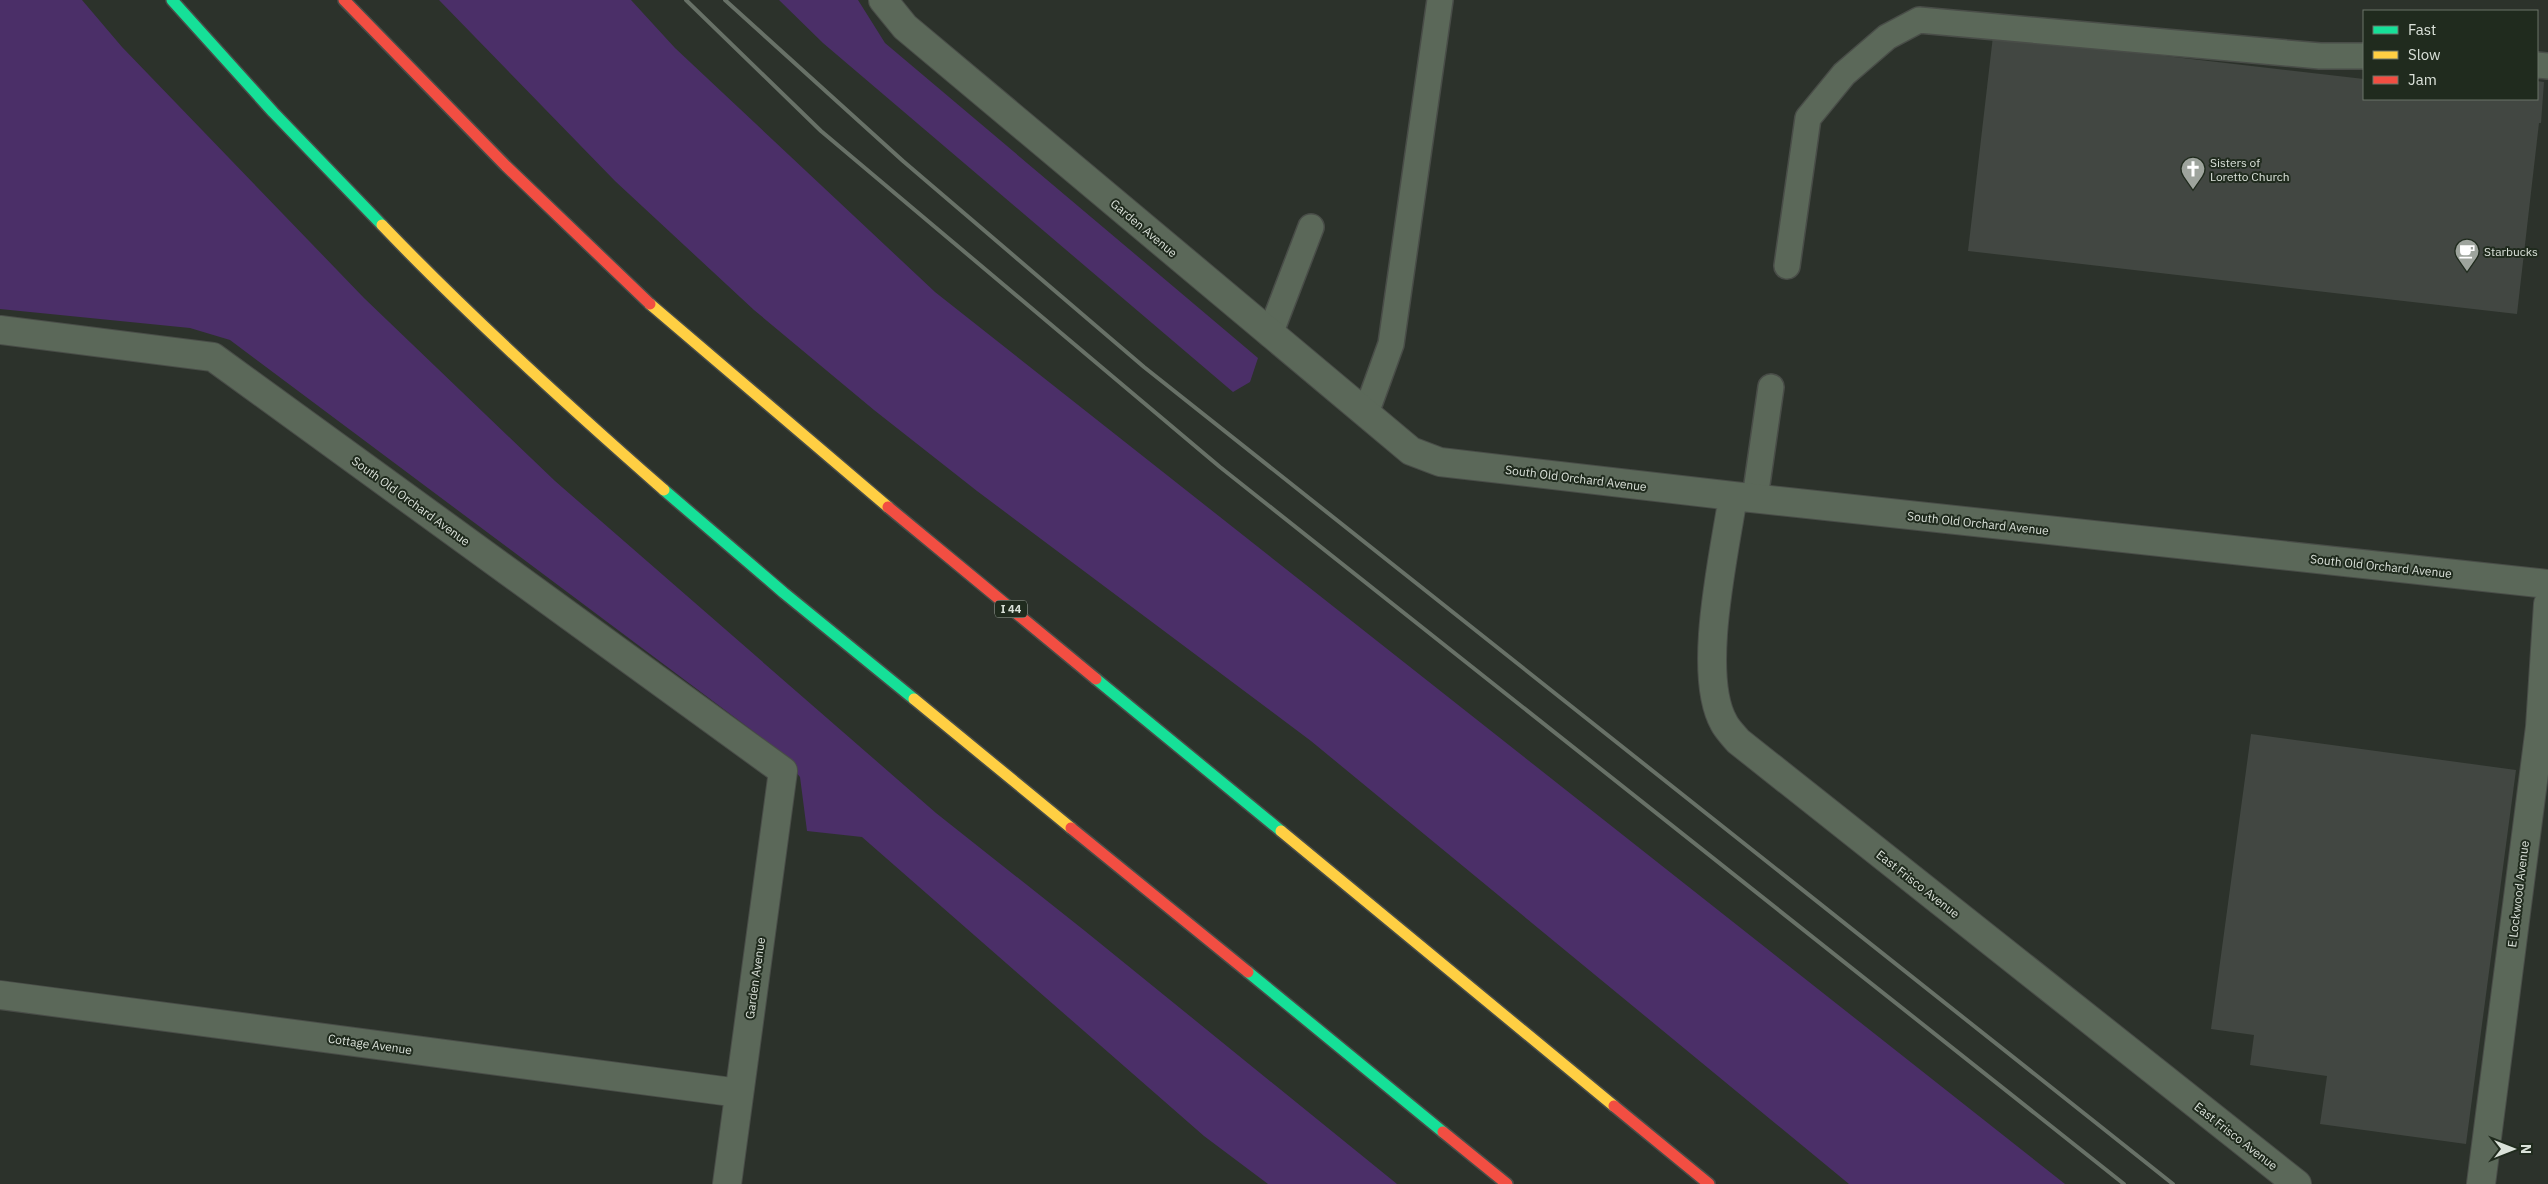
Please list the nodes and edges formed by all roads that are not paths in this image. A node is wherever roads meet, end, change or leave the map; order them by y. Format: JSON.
{"nodes":[{"id":1,"x":172,"y":0,"type":"edge"},
{"id":2,"x":344,"y":0,"type":"edge"},
{"id":3,"x":883,"y":0,"type":"edge"},
{"id":4,"x":1440,"y":0,"type":"edge"},
{"id":5,"x":2363,"y":56,"type":"edge"},
{"id":6,"x":1311,"y":227,"type":"dead end"},
{"id":7,"x":1787,"y":266,"type":"dead end"},
{"id":8,"x":0,"y":330,"type":"edge"},
{"id":9,"x":1270,"y":334,"type":"junction"},
{"id":10,"x":1771,"y":387,"type":"dead end"},
{"id":11,"x":1366,"y":413,"type":"junction"},
{"id":12,"x":1411,"y":451,"type":"joint"},
{"id":13,"x":1744,"y":497,"type":"junction"},
{"id":14,"x":2548,"y":584,"type":"edge"},
{"id":15,"x":2548,"y":604,"type":"edge"},
{"id":16,"x":783,"y":771,"type":"joint"},
{"id":17,"x":0,"y":995,"type":"edge"},
{"id":18,"x":739,"y":1092,"type":"junction"},
{"id":19,"x":727,"y":1184,"type":"edge"},
{"id":20,"x":1507,"y":1184,"type":"edge"},
{"id":21,"x":1709,"y":1184,"type":"edge"},
{"id":22,"x":2296,"y":1184,"type":"edge"},
{"id":23,"x":2481,"y":1184,"type":"edge"}],
"edges":[{"from":1,"to":20,"type":"highway"},
{"from":2,"to":21,"type":"highway","number":"I 44"},
{"from":3,"to":9,"type":"street","name":"Garden Avenue"},
{"from":4,"to":11,"type":"lane"},
{"from":5,"to":7,"type":"lane"},
{"from":6,"to":9,"type":"lane"},
{"from":8,"to":16,"type":"street","name":"South Old Orchard Avenue"},
{"from":9,"to":11,"type":"street","name":"Garden Avenue"},
{"from":10,"to":13,"type":"lane"},
{"from":11,"to":12,"type":"street","name":"Garden Avenue"},
{"from":12,"to":13,"type":"street","name":"South Old Orchard Avenue"},
{"from":13,"to":14,"type":"street","name":"South Old Orchard Avenue"},
{"from":13,"to":22,"type":"street","name":"East Frisco Avenue"},
{"from":15,"to":23,"type":"street","name":"E Lockwood Avenue"},
{"from":16,"to":18,"type":"street","name":"Garden Avenue"},
{"from":17,"to":18,"type":"street","name":"Cottage Avenue"},
{"from":18,"to":19,"type":"street","name":"Garden Avenue"}]}
